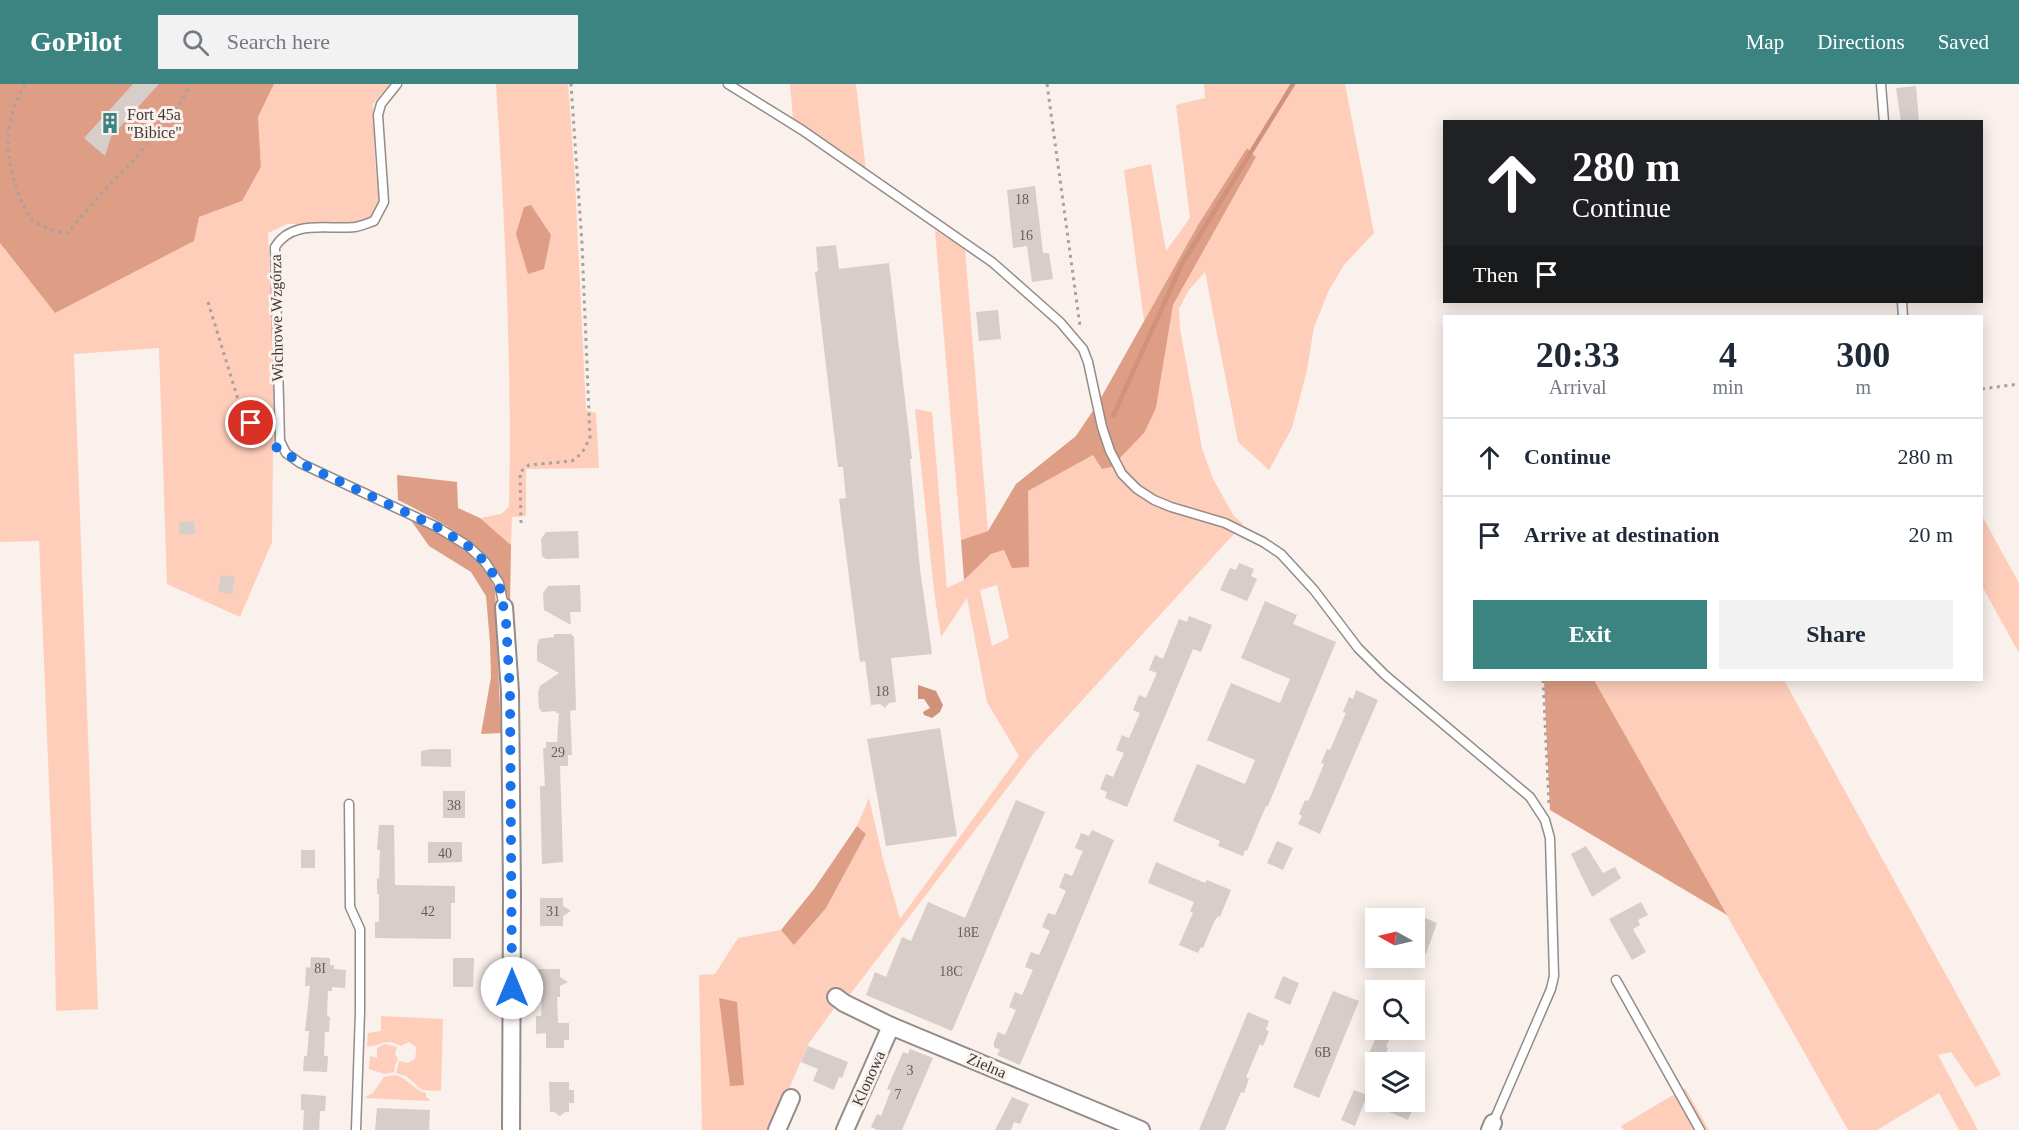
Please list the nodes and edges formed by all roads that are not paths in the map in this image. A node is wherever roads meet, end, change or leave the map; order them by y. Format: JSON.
{"nodes":[{"id":1,"x":397,"y":84,"type":"edge"},
{"id":2,"x":728,"y":84,"type":"edge"},
{"id":3,"x":1881,"y":84,"type":"edge"},
{"id":4,"x":1884,"y":120,"type":"edge"},
{"id":5,"x":504,"y":607,"type":"joint"},
{"id":6,"x":349,"y":804,"type":"dead end"},
{"id":7,"x":1616,"y":980,"type":"dead end"},
{"id":8,"x":836,"y":997,"type":"dead end"},
{"id":9,"x":891,"y":1026,"type":"junction"},
{"id":10,"x":791,"y":1098,"type":"dead end"},
{"id":11,"x":1492,"y":1126,"type":"edge"},
{"id":12,"x":356,"y":1130,"type":"edge"},
{"id":13,"x":511,"y":1130,"type":"edge"},
{"id":14,"x":777,"y":1130,"type":"edge"},
{"id":15,"x":845,"y":1130,"type":"edge"},
{"id":16,"x":1141,"y":1130,"type":"edge"},
{"id":17,"x":1700,"y":1130,"type":"edge"}],
"edges":[{"from":1,"to":5,"type":"lane","name":"Wichrowe Wzgórza"},
{"from":2,"to":11,"type":"lane"},
{"from":3,"to":4,"type":"lane"},
{"from":5,"to":13,"type":"street"},
{"from":6,"to":12,"type":"lane"},
{"from":7,"to":17,"type":"lane"},
{"from":8,"to":9,"type":"street","name":"Zielna"},
{"from":9,"to":15,"type":"street","name":"Klonowa"},
{"from":9,"to":16,"type":"street","name":"Zielna"},
{"from":10,"to":14,"type":"street"}]}
